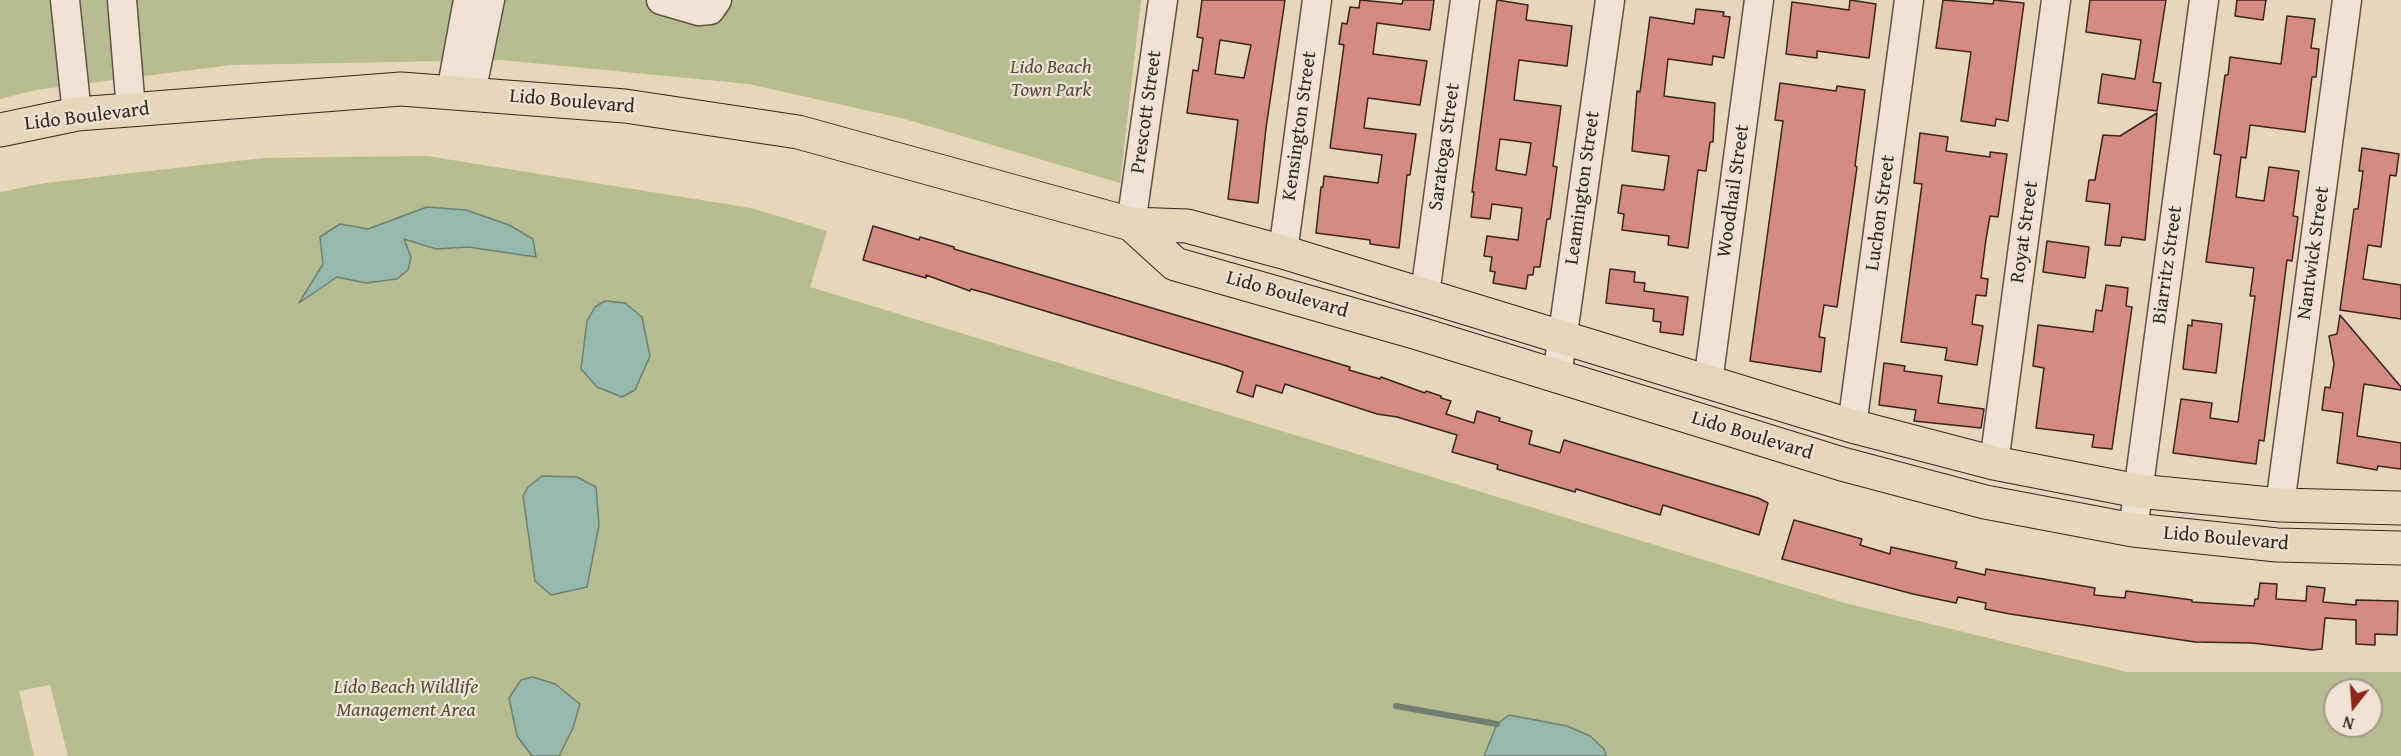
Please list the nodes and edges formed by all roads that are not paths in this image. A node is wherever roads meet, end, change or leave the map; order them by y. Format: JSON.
{"nodes":[{"id":1,"x":65,"y":0,"type":"edge"},
{"id":2,"x":122,"y":0,"type":"edge"},
{"id":3,"x":468,"y":0,"type":"edge"},
{"id":4,"x":490,"y":0,"type":"edge"},
{"id":5,"x":661,"y":0,"type":"edge"},
{"id":6,"x":717,"y":0,"type":"edge"},
{"id":7,"x":1163,"y":0,"type":"edge"},
{"id":8,"x":1317,"y":0,"type":"edge"},
{"id":9,"x":1465,"y":0,"type":"edge"},
{"id":10,"x":1610,"y":0,"type":"edge"},
{"id":11,"x":1759,"y":0,"type":"edge"},
{"id":12,"x":1909,"y":0,"type":"edge"},
{"id":13,"x":2056,"y":0,"type":"edge"},
{"id":14,"x":2204,"y":0,"type":"edge"},
{"id":15,"x":2348,"y":0,"type":"edge"},
{"id":16,"x":461,"y":92,"type":"junction"},
{"id":17,"x":131,"y":110,"type":"junction"},
{"id":18,"x":77,"y":114,"type":"junction"},
{"id":19,"x":0,"y":130,"type":"edge"},
{"id":20,"x":1131,"y":225,"type":"junction"},
{"id":21,"x":1283,"y":252,"type":"junction"},
{"id":22,"x":1425,"y":294,"type":"junction"},
{"id":23,"x":1562,"y":338,"type":"junction"},
{"id":24,"x":1557,"y":376,"type":"junction"},
{"id":25,"x":1708,"y":382,"type":"junction"},
{"id":26,"x":1852,"y":426,"type":"junction"},
{"id":27,"x":1994,"y":463,"type":"junction"},
{"id":28,"x":2138,"y":491,"type":"junction"},
{"id":29,"x":2280,"y":505,"type":"junction"},
{"id":30,"x":2401,"y":508,"type":"edge"},
{"id":31,"x":2133,"y":530,"type":"junction"},
{"id":32,"x":2401,"y":548,"type":"edge"}],
"edges":[{"from":1,"to":18,"type":"street"},
{"from":2,"to":17,"type":"street"},
{"from":3,"to":16,"type":"street"},
{"from":4,"to":16,"type":"street"},
{"from":5,"to":6,"type":"street"},
{"from":7,"to":20,"type":"street","name":"Prescott Street"},
{"from":8,"to":21,"type":"street","name":"Kensington Street"},
{"from":9,"to":22,"type":"street","name":"Saratoga Street"},
{"from":10,"to":23,"type":"street","name":"Leamington Street"},
{"from":11,"to":25,"type":"street","name":"Woodhail Street"},
{"from":12,"to":26,"type":"street","name":"Luchon Street"},
{"from":13,"to":27,"type":"street","name":"Royat Street"},
{"from":14,"to":28,"type":"street","name":"Biarritz Street"},
{"from":15,"to":29,"type":"street","name":"Nantwick Street"},
{"from":16,"to":17,"type":"highway","name":"Lido Boulevard"},
{"from":16,"to":20,"type":"highway","name":"Lido Boulevard"},
{"from":17,"to":18,"type":"highway","name":"Lido Boulevard"},
{"from":18,"to":19,"type":"highway","name":"Lido Boulevard"},
{"from":20,"to":21,"type":"highway","name":"Lido Boulevard"},
{"from":20,"to":24,"type":"highway","name":"Lido Boulevard"},
{"from":21,"to":22,"type":"highway","name":"Lido Boulevard"},
{"from":22,"to":23,"type":"highway","name":"Lido Boulevard"},
{"from":23,"to":24,"type":"street","name":"Leamington Street"},
{"from":23,"to":25,"type":"highway","name":"Lido Boulevard"},
{"from":24,"to":31,"type":"highway","name":"Lido Boulevard"},
{"from":25,"to":26,"type":"highway","name":"Lido Boulevard"},
{"from":26,"to":27,"type":"highway","name":"Lido Boulevard"},
{"from":27,"to":28,"type":"highway","name":"Lido Boulevard"},
{"from":28,"to":29,"type":"highway","name":"Lido Boulevard"},
{"from":28,"to":31,"type":"street","name":"Biarritz Street"},
{"from":29,"to":30,"type":"highway","name":"Lido Boulevard"},
{"from":31,"to":32,"type":"highway","name":"Lido Boulevard"}]}
